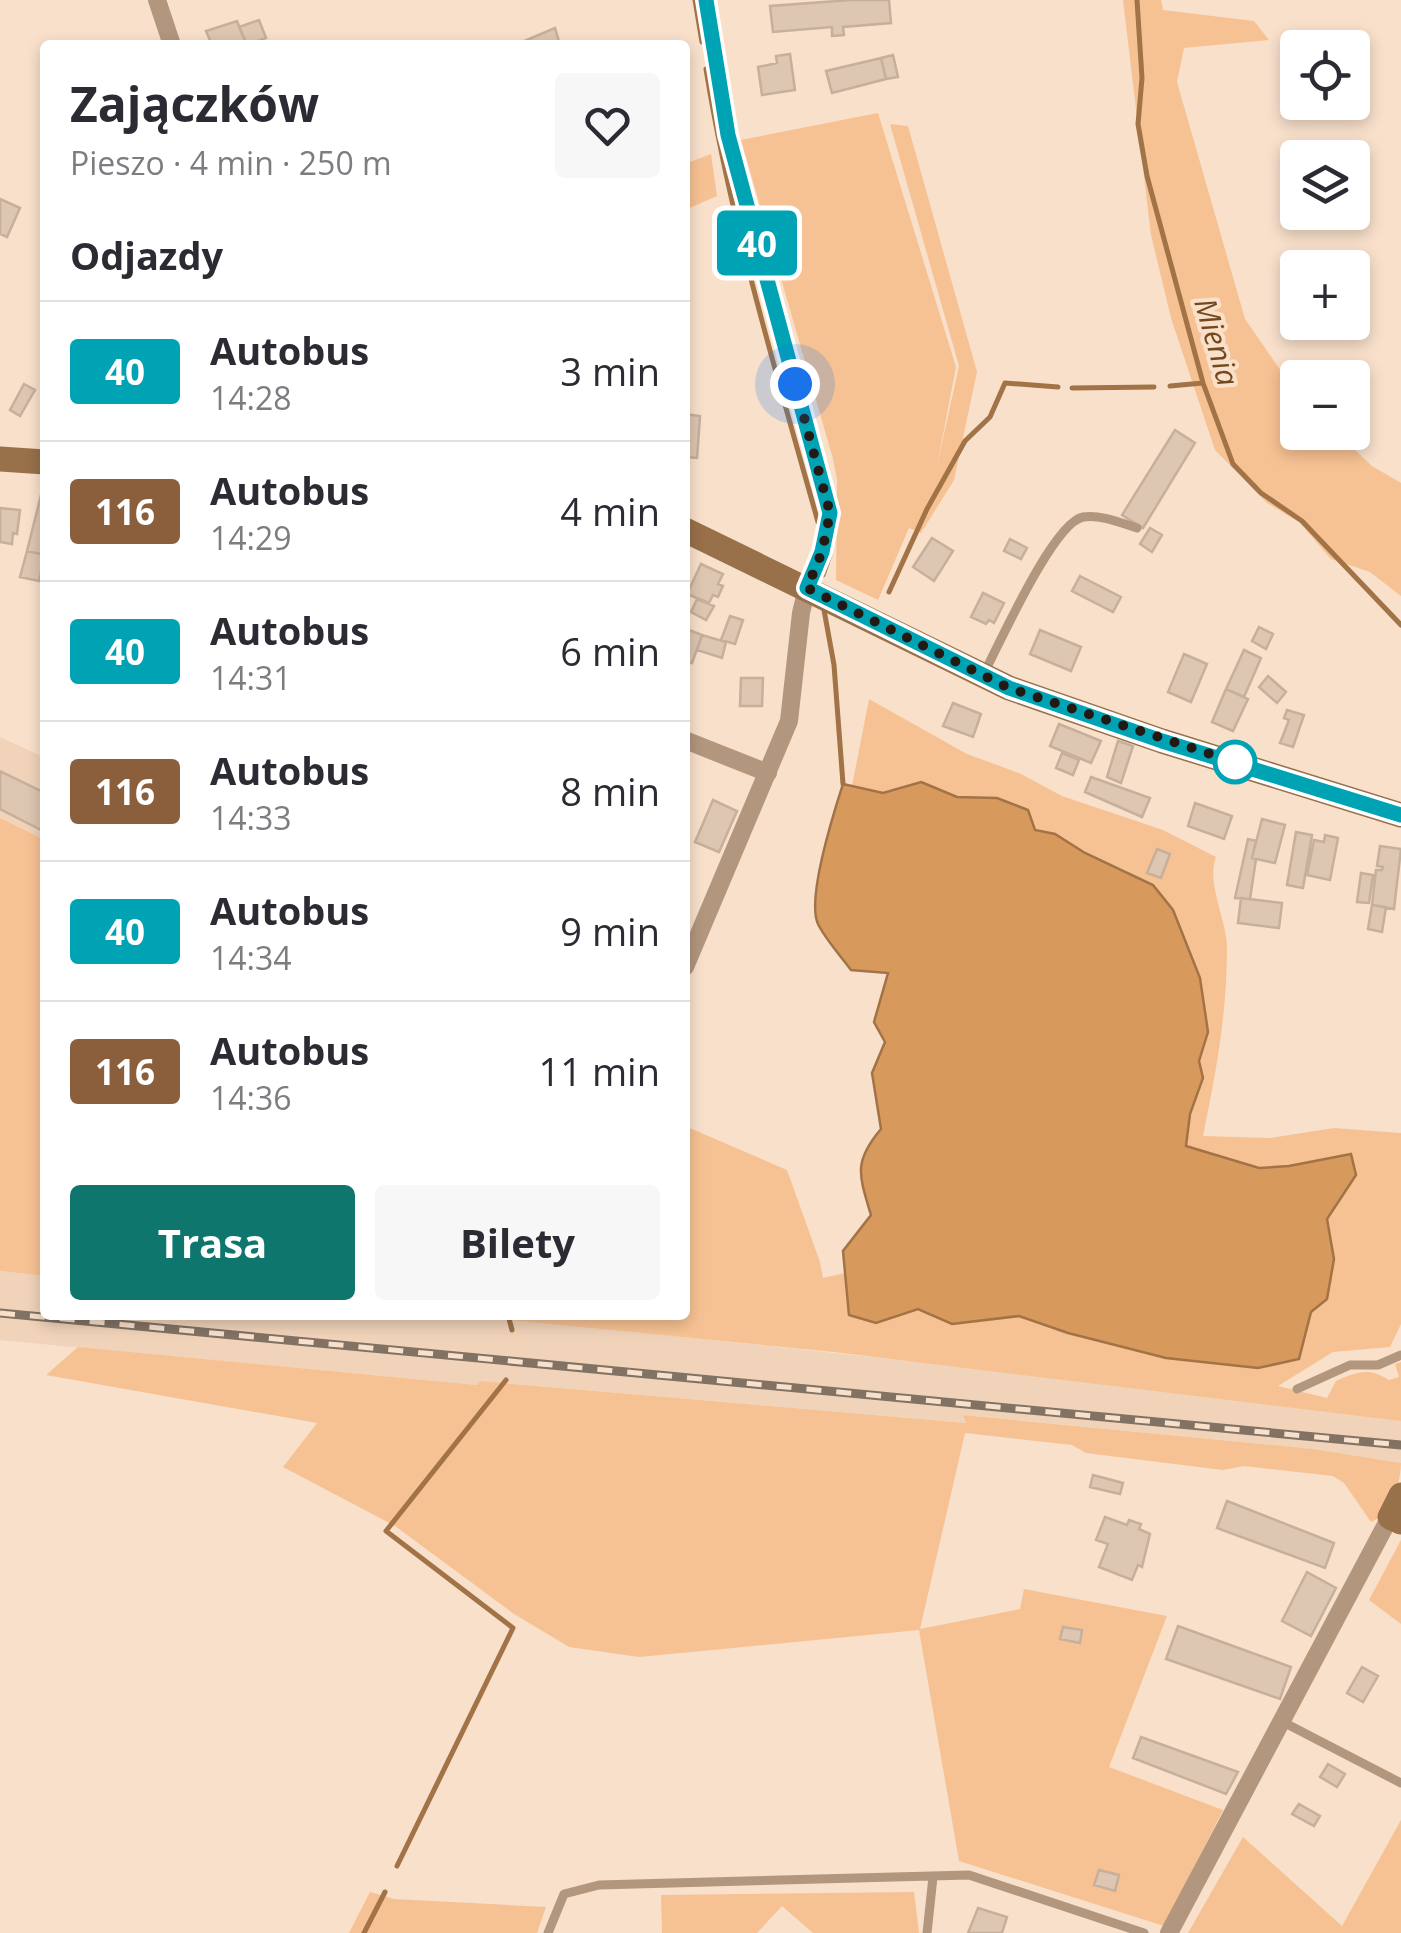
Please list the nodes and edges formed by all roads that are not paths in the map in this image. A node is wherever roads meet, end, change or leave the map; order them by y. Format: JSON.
{"nodes":[{"id":1,"x":156,"y":0,"type":"edge"},
{"id":2,"x":706,"y":0,"type":"edge"},
{"id":3,"x":170,"y":40,"type":"edge"},
{"id":4,"x":0,"y":459,"type":"edge"},
{"id":5,"x":40,"y":462,"type":"edge"},
{"id":6,"x":1137,"y":528,"type":"dead end"},
{"id":7,"x":690,"y":532,"type":"edge"},
{"id":8,"x":807,"y":588,"type":"junction"},
{"id":9,"x":982,"y":675,"type":"junction"},
{"id":10,"x":690,"y":742,"type":"edge"},
{"id":11,"x":768,"y":773,"type":"junction"},
{"id":12,"x":1401,"y":815,"type":"edge"},
{"id":13,"x":690,"y":955,"type":"edge"},
{"id":14,"x":1401,"y":1355,"type":"edge"},
{"id":15,"x":1297,"y":1389,"type":"dead end"},
{"id":16,"x":1397,"y":1511,"type":"edge"},
{"id":17,"x":1282,"y":1722,"type":"junction"},
{"id":18,"x":1401,"y":1784,"type":"edge"},
{"id":19,"x":934,"y":1877,"type":"junction"},
{"id":20,"x":548,"y":1933,"type":"edge"},
{"id":21,"x":927,"y":1933,"type":"edge"},
{"id":22,"x":1144,"y":1933,"type":"edge"},
{"id":23,"x":1169,"y":1933,"type":"edge"}],
"edges":[{"from":1,"to":3,"type":"street"},
{"from":2,"to":8,"type":"street"},
{"from":4,"to":5,"type":"main road"},
{"from":6,"to":9,"type":"lane"},
{"from":7,"to":8,"type":"main road"},
{"from":8,"to":9,"type":"main road"},
{"from":8,"to":11,"type":"street"},
{"from":9,"to":12,"type":"main road"},
{"from":10,"to":11,"type":"street"},
{"from":11,"to":13,"type":"street"},
{"from":14,"to":15,"type":"lane"},
{"from":16,"to":17,"type":"street"},
{"from":17,"to":18,"type":"lane"},
{"from":17,"to":23,"type":"street"},
{"from":19,"to":20,"type":"lane"},
{"from":19,"to":21,"type":"lane"},
{"from":19,"to":22,"type":"lane"}]}
